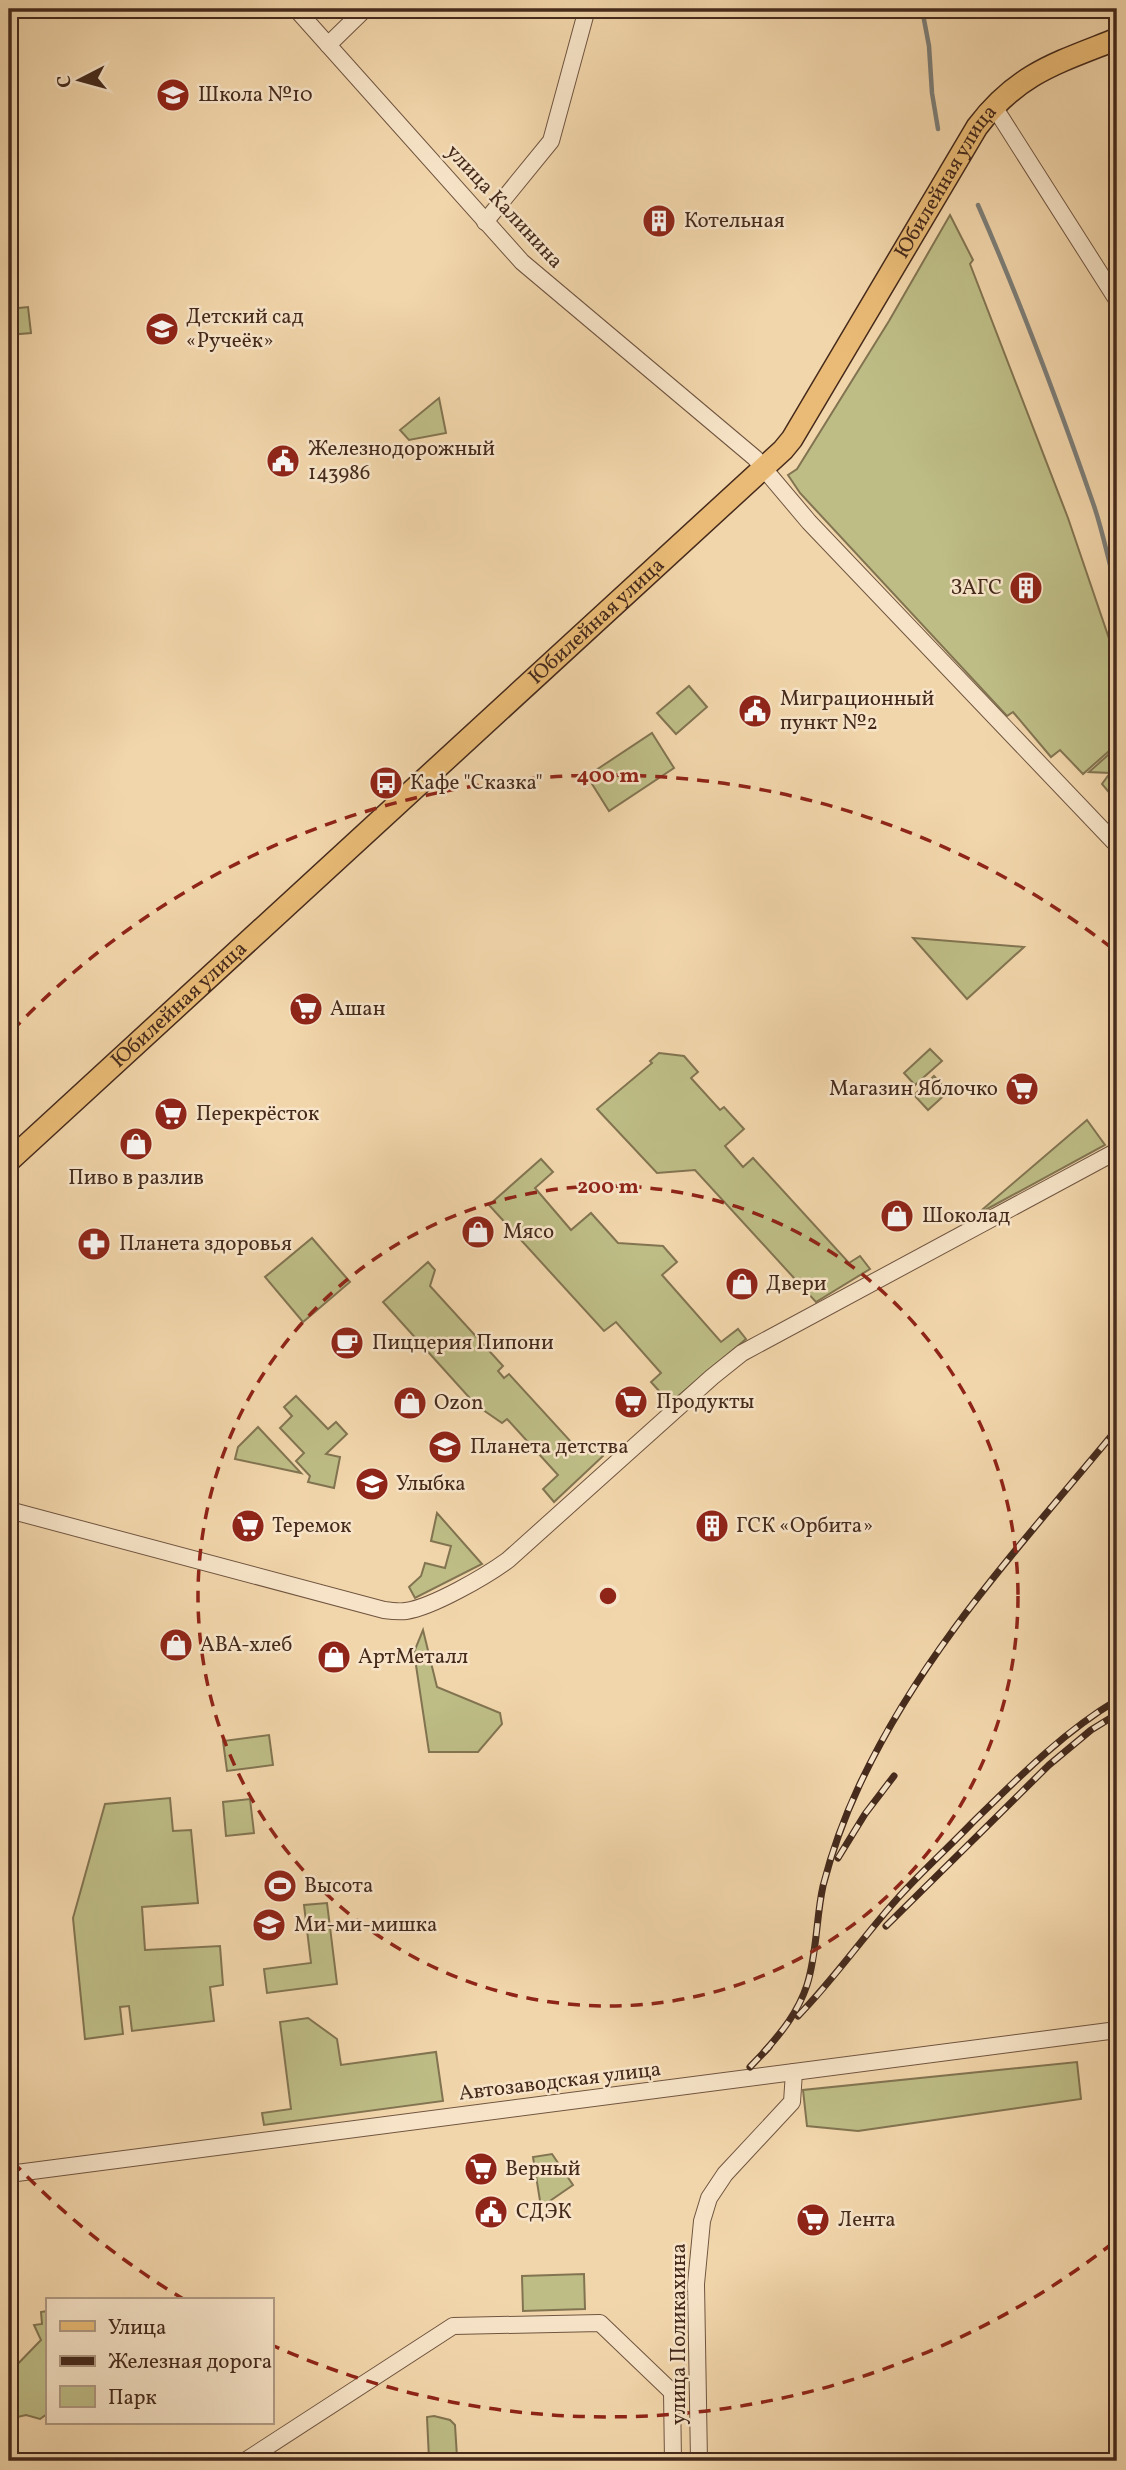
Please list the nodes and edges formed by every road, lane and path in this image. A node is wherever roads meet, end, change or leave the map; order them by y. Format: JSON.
{"nodes":[{"id":1,"x":296,"y":9,"type":"edge"},
{"id":2,"x":365,"y":9,"type":"edge"},
{"id":3,"x":587,"y":9,"type":"edge"},
{"id":4,"x":1117,"y":39,"type":"edge"},
{"id":5,"x":328,"y":45,"type":"junction"},
{"id":6,"x":993,"y":105,"type":"junction"},
{"id":7,"x":485,"y":222,"type":"junction"},
{"id":8,"x":1117,"y":300,"type":"edge"},
{"id":9,"x":764,"y":468,"type":"junction"},
{"id":10,"x":1117,"y":845,"type":"edge"},
{"id":11,"x":1117,"y":1151,"type":"edge"},
{"id":12,"x":9,"y":1161,"type":"edge"},
{"id":13,"x":9,"y":1510,"type":"edge"},
{"id":14,"x":1117,"y":2030,"type":"edge"},
{"id":15,"x":794,"y":2072,"type":"junction"},
{"id":16,"x":9,"y":2174,"type":"edge"},
{"id":17,"x":245,"y":2461,"type":"edge"},
{"id":18,"x":673,"y":2461,"type":"edge"},
{"id":19,"x":699,"y":2461,"type":"edge"}],
"edges":[{"from":1,"to":5,"type":"street","name":"улица Калинина"},
{"from":2,"to":5,"type":"street"},
{"from":3,"to":7,"type":"street"},
{"from":4,"to":6,"type":"main road","name":"Юбилейная улица"},
{"from":5,"to":7,"type":"street","name":"улица Калинина"},
{"from":6,"to":8,"type":"street"},
{"from":6,"to":9,"type":"main road","name":"Юбилейная улица"},
{"from":7,"to":9,"type":"street","name":"улица Калинина"},
{"from":9,"to":10,"type":"street","name":"улица Калинина"},
{"from":9,"to":12,"type":"main road","name":"Юбилейная улица"},
{"from":11,"to":13,"type":"street"},
{"from":14,"to":15,"type":"street","name":"Автозаводская улица"},
{"from":15,"to":16,"type":"street","name":"Автозаводская улица"},
{"from":15,"to":19,"type":"street","name":"улица Поликахина"},
{"from":17,"to":18,"type":"street"}]}
